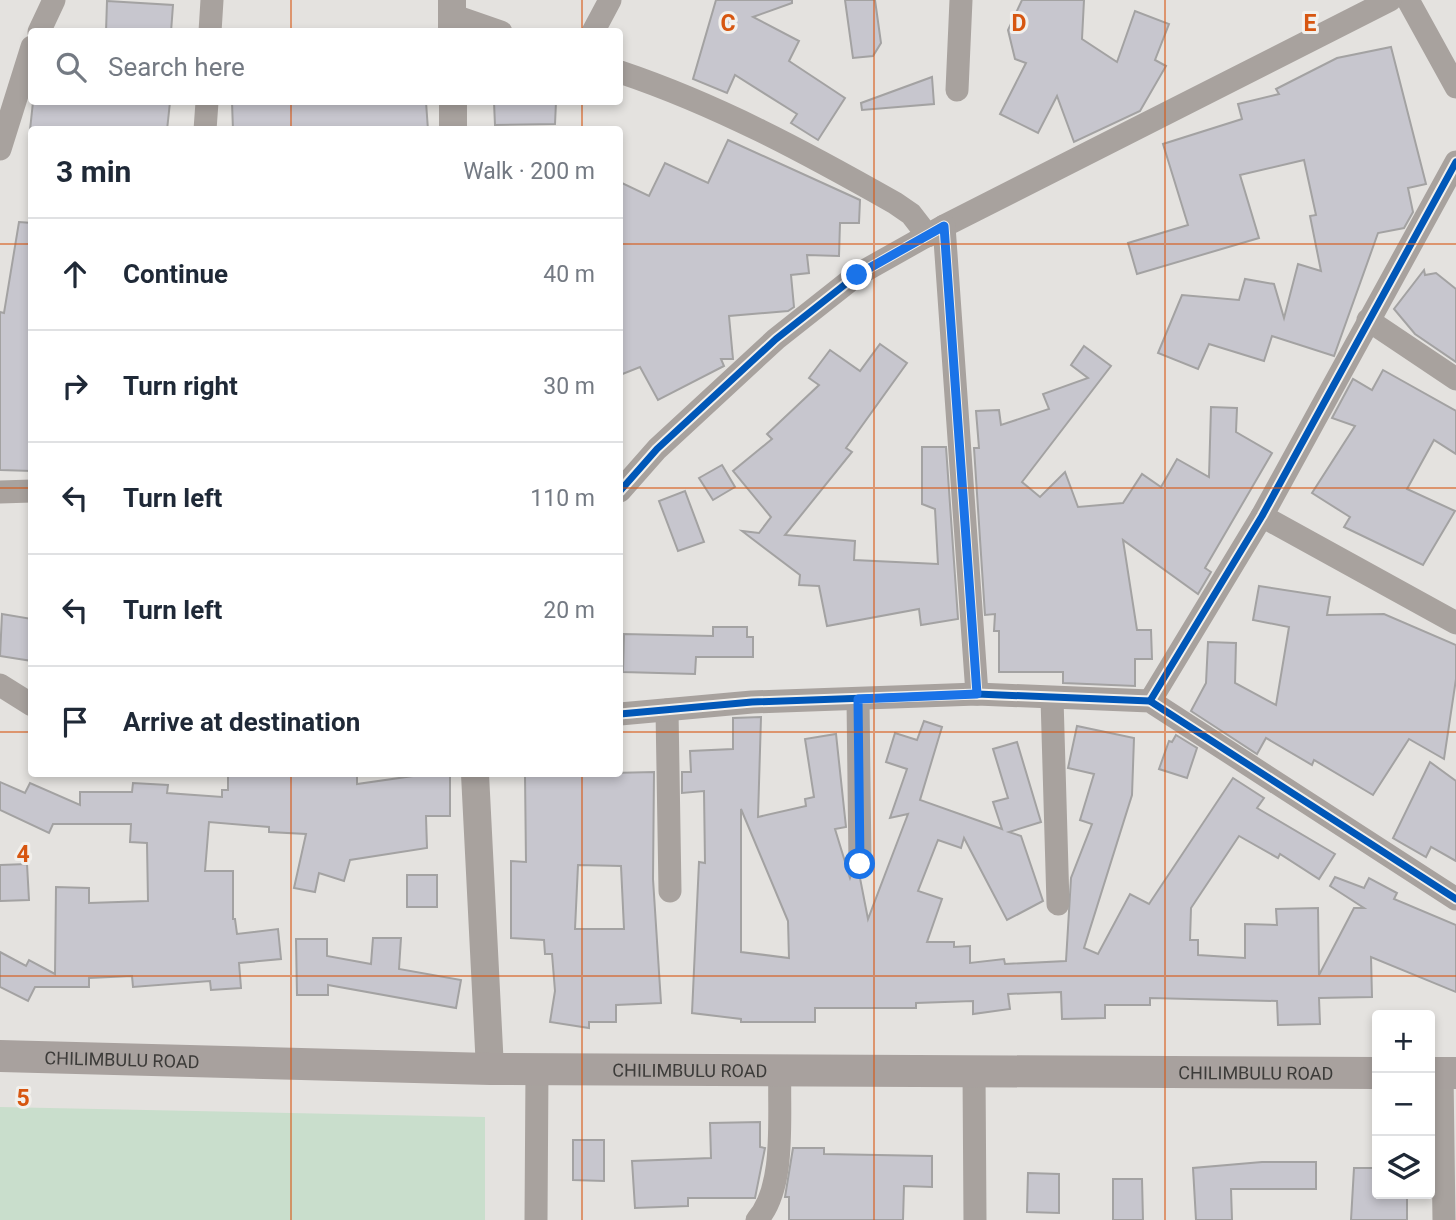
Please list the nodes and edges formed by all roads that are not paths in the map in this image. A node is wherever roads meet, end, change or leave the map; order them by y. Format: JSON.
{"nodes":[{"id":1,"x":54,"y":0,"type":"edge"},
{"id":2,"x":212,"y":0,"type":"edge"},
{"id":3,"x":610,"y":0,"type":"edge"},
{"id":4,"x":961,"y":0,"type":"edge"},
{"id":5,"x":1391,"y":0,"type":"edge"},
{"id":6,"x":1408,"y":0,"type":"edge"},
{"id":7,"x":452,"y":16,"type":"edge"},
{"id":8,"x":41,"y":28,"type":"edge"},
{"id":9,"x":210,"y":28,"type":"edge"},
{"id":10,"x":488,"y":28,"type":"edge"},
{"id":11,"x":595,"y":28,"type":"edge"},
{"id":12,"x":28,"y":60,"type":"edge"},
{"id":13,"x":623,"y":73,"type":"edge"},
{"id":14,"x":1456,"y":87,"type":"edge"},
{"id":15,"x":957,"y":90,"type":"dead end"},
{"id":16,"x":207,"y":105,"type":"edge"},
{"id":17,"x":453,"y":105,"type":"edge"},
{"id":18,"x":205,"y":126,"type":"edge"},
{"id":19,"x":453,"y":126,"type":"edge"},
{"id":20,"x":0,"y":149,"type":"edge"},
{"id":21,"x":1456,"y":162,"type":"edge"},
{"id":22,"x":936,"y":231,"type":"junction"},
{"id":23,"x":1368,"y":320,"type":"junction"},
{"id":24,"x":1456,"y":379,"type":"edge"},
{"id":25,"x":623,"y":488,"type":"edge"},
{"id":26,"x":28,"y":491,"type":"edge"},
{"id":27,"x":0,"y":492,"type":"edge"},
{"id":28,"x":1262,"y":516,"type":"junction"},
{"id":29,"x":1456,"y":623,"type":"edge"},
{"id":30,"x":0,"y":685,"type":"edge"},
{"id":31,"x":977,"y":694,"type":"junction"},
{"id":32,"x":1052,"y":698,"type":"junction"},
{"id":33,"x":858,"y":699,"type":"junction"},
{"id":34,"x":1150,"y":701,"type":"junction"},
{"id":35,"x":28,"y":702,"type":"edge"},
{"id":36,"x":667,"y":710,"type":"junction"},
{"id":37,"x":623,"y":714,"type":"edge"},
{"id":38,"x":475,"y":777,"type":"edge"},
{"id":39,"x":860,"y":864,"type":"dead end"},
{"id":40,"x":670,"y":891,"type":"dead end"},
{"id":41,"x":1456,"y":899,"type":"edge"},
{"id":42,"x":1058,"y":905,"type":"dead end"},
{"id":43,"x":0,"y":1056,"type":"edge"},
{"id":44,"x":490,"y":1069,"type":"junction"},
{"id":45,"x":537,"y":1069,"type":"junction"},
{"id":46,"x":780,"y":1070,"type":"junction"},
{"id":47,"x":974,"y":1071,"type":"junction"},
{"id":48,"x":1372,"y":1073,"type":"edge"},
{"id":49,"x":1443,"y":1073,"type":"edge"},
{"id":50,"x":536,"y":1220,"type":"edge"},
{"id":51,"x":757,"y":1220,"type":"edge"},
{"id":52,"x":975,"y":1220,"type":"edge"},
{"id":53,"x":1444,"y":1220,"type":"edge"}],
"edges":[{"from":1,"to":8,"type":"street"},
{"from":2,"to":9,"type":"street"},
{"from":3,"to":11,"type":"street"},
{"from":4,"to":15,"type":"street"},
{"from":5,"to":22,"type":"street"},
{"from":6,"to":14,"type":"street"},
{"from":7,"to":10,"type":"street"},
{"from":12,"to":20,"type":"street"},
{"from":13,"to":22,"type":"street"},
{"from":16,"to":18,"type":"street"},
{"from":17,"to":19,"type":"street"},
{"from":21,"to":23,"type":"street"},
{"from":22,"to":25,"type":"street"},
{"from":22,"to":31,"type":"street"},
{"from":23,"to":24,"type":"street"},
{"from":23,"to":28,"type":"street"},
{"from":26,"to":27,"type":"street"},
{"from":28,"to":29,"type":"street"},
{"from":28,"to":34,"type":"street"},
{"from":30,"to":35,"type":"street"},
{"from":31,"to":32,"type":"street"},
{"from":31,"to":33,"type":"street"},
{"from":32,"to":34,"type":"street"},
{"from":32,"to":42,"type":"street"},
{"from":33,"to":36,"type":"street"},
{"from":33,"to":39,"type":"street"},
{"from":34,"to":41,"type":"street"},
{"from":36,"to":37,"type":"street"},
{"from":36,"to":40,"type":"street"},
{"from":38,"to":44,"type":"street"},
{"from":43,"to":44,"type":"main road","name":"CHILIMBULU ROAD"},
{"from":44,"to":45,"type":"main road","name":"CHILIMBULU ROAD"},
{"from":45,"to":46,"type":"main road","name":"CHILIMBULU ROAD"},
{"from":45,"to":50,"type":"street"},
{"from":46,"to":47,"type":"main road","name":"CHILIMBULU ROAD"},
{"from":46,"to":51,"type":"street"},
{"from":47,"to":48,"type":"main road","name":"CHILIMBULU ROAD"},
{"from":47,"to":52,"type":"street"},
{"from":49,"to":53,"type":"street"}]}
